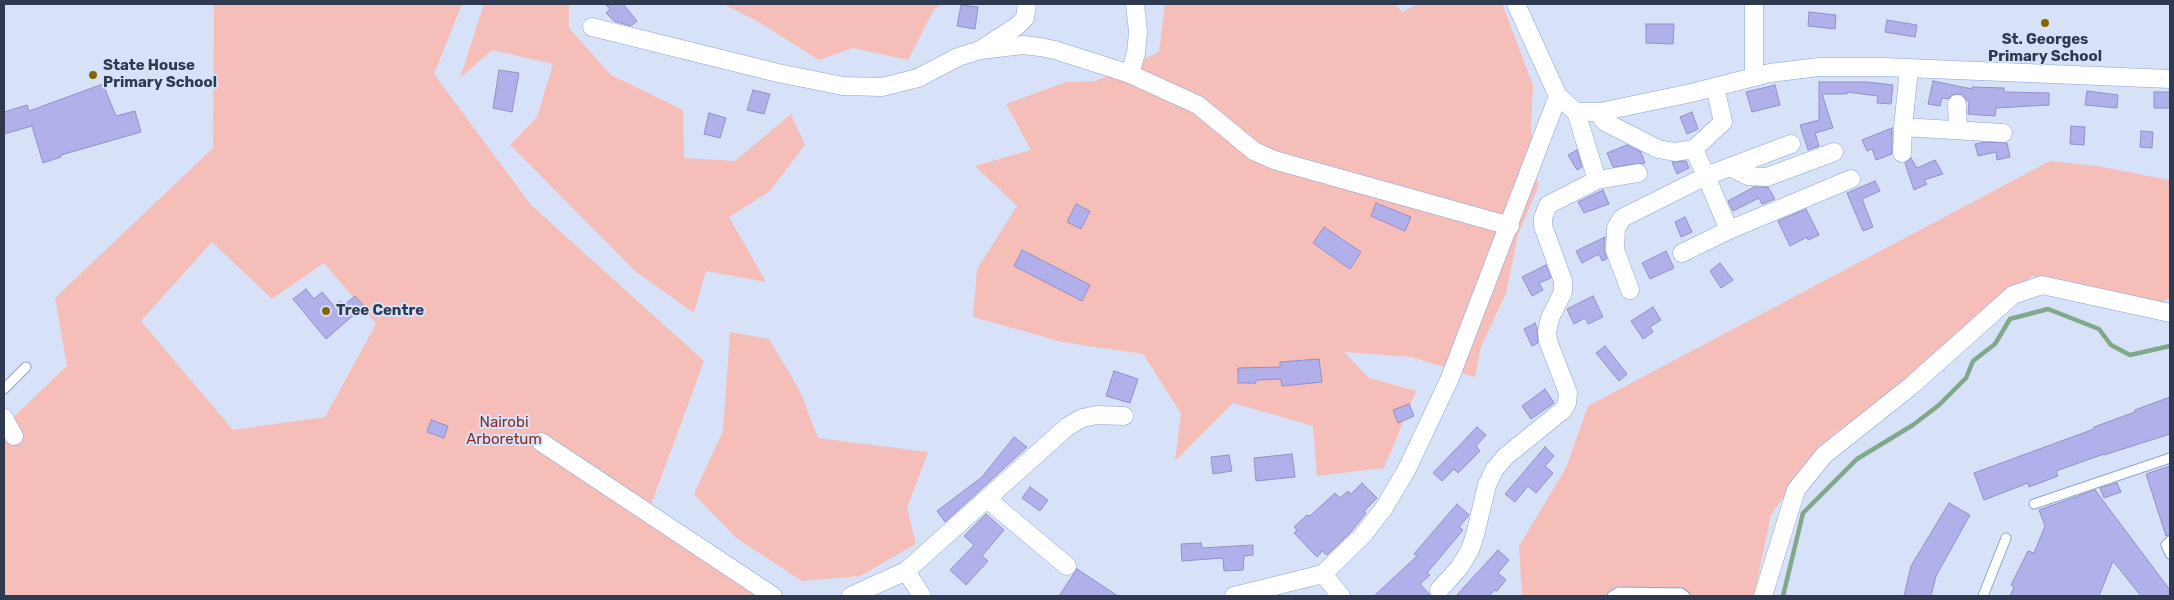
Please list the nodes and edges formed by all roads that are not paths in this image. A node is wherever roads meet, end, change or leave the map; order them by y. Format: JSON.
{"nodes":[{"id":1,"x":1027,"y":4,"type":"edge"},
{"id":2,"x":1135,"y":4,"type":"edge"},
{"id":3,"x":1516,"y":4,"type":"edge"},
{"id":4,"x":1754,"y":4,"type":"edge"},
{"id":5,"x":592,"y":27,"type":"dead end"},
{"id":6,"x":980,"y":50,"type":"junction"},
{"id":7,"x":1908,"y":69,"type":"junction"},
{"id":8,"x":1130,"y":74,"type":"junction"},
{"id":9,"x":1754,"y":77,"type":"junction"},
{"id":10,"x":2170,"y":79,"type":"edge"},
{"id":11,"x":1715,"y":87,"type":"junction"},
{"id":12,"x":1558,"y":96,"type":"junction"},
{"id":13,"x":1957,"y":104,"type":"dead end"},
{"id":14,"x":1576,"y":112,"type":"junction"},
{"id":15,"x":1600,"y":112,"type":"junction"},
{"id":16,"x":1903,"y":127,"type":"junction"},
{"id":17,"x":1958,"y":130,"type":"junction"},
{"id":18,"x":2003,"y":133,"type":"dead end"},
{"id":19,"x":1791,"y":144,"type":"dead end"},
{"id":20,"x":1694,"y":149,"type":"junction"},
{"id":21,"x":1834,"y":152,"type":"dead end"},
{"id":22,"x":1902,"y":152,"type":"dead end"},
{"id":23,"x":1732,"y":168,"type":"junction"},
{"id":24,"x":1638,"y":173,"type":"dead end"},
{"id":25,"x":1706,"y":176,"type":"junction"},
{"id":26,"x":1851,"y":179,"type":"dead end"},
{"id":27,"x":1597,"y":180,"type":"junction"},
{"id":28,"x":1510,"y":226,"type":"junction"},
{"id":29,"x":1729,"y":230,"type":"junction"},
{"id":30,"x":1682,"y":253,"type":"dead end"},
{"id":31,"x":1630,"y":290,"type":"dead end"},
{"id":32,"x":2170,"y":313,"type":"edge"},
{"id":33,"x":26,"y":366,"type":"dead end"},
{"id":34,"x":4,"y":389,"type":"edge"},
{"id":35,"x":1124,"y":416,"type":"dead end"},
{"id":36,"x":4,"y":418,"type":"edge"},
{"id":37,"x":14,"y":436,"type":"dead end"},
{"id":38,"x":541,"y":442,"type":"dead end"},
{"id":39,"x":2170,"y":458,"type":"edge"},
{"id":40,"x":987,"y":500,"type":"junction"},
{"id":41,"x":2034,"y":504,"type":"dead end"},
{"id":42,"x":2006,"y":538,"type":"dead end"},
{"id":43,"x":2170,"y":541,"type":"edge"},
{"id":44,"x":2170,"y":554,"type":"edge"},
{"id":45,"x":1067,"y":566,"type":"dead end"},
{"id":46,"x":906,"y":571,"type":"junction"},
{"id":47,"x":1323,"y":574,"type":"junction"},
{"id":48,"x":1439,"y":590,"type":"dead end"},
{"id":49,"x":773,"y":596,"type":"edge"},
{"id":50,"x":852,"y":596,"type":"edge"},
{"id":51,"x":922,"y":596,"type":"edge"},
{"id":52,"x":1234,"y":596,"type":"edge"},
{"id":53,"x":1341,"y":596,"type":"edge"},
{"id":54,"x":1612,"y":596,"type":"edge"},
{"id":55,"x":1685,"y":596,"type":"edge"},
{"id":56,"x":1763,"y":596,"type":"edge"},
{"id":57,"x":1983,"y":596,"type":"edge"}],
"edges":[{"from":1,"to":6,"type":"street"},
{"from":2,"to":8,"type":"street"},
{"from":3,"to":12,"type":"street"},
{"from":4,"to":9,"type":"street"},
{"from":5,"to":6,"type":"street"},
{"from":6,"to":8,"type":"street"},
{"from":7,"to":9,"type":"street"},
{"from":7,"to":10,"type":"street"},
{"from":7,"to":16,"type":"street"},
{"from":8,"to":28,"type":"street"},
{"from":9,"to":11,"type":"street"},
{"from":11,"to":15,"type":"street"},
{"from":11,"to":20,"type":"street"},
{"from":12,"to":14,"type":"street"},
{"from":12,"to":28,"type":"street"},
{"from":13,"to":17,"type":"street"},
{"from":14,"to":15,"type":"street"},
{"from":14,"to":27,"type":"street"},
{"from":15,"to":20,"type":"street"},
{"from":16,"to":17,"type":"street"},
{"from":16,"to":22,"type":"street"},
{"from":17,"to":18,"type":"street"},
{"from":19,"to":23,"type":"street"},
{"from":20,"to":25,"type":"street"},
{"from":21,"to":23,"type":"street"},
{"from":23,"to":25,"type":"street"},
{"from":24,"to":27,"type":"street"},
{"from":25,"to":29,"type":"street"},
{"from":25,"to":31,"type":"street"},
{"from":26,"to":29,"type":"street"},
{"from":27,"to":48,"type":"street"},
{"from":28,"to":47,"type":"street"},
{"from":29,"to":30,"type":"street"},
{"from":32,"to":56,"type":"street"},
{"from":33,"to":34,"type":"lane"},
{"from":35,"to":40,"type":"street"},
{"from":36,"to":37,"type":"street"},
{"from":38,"to":49,"type":"street"},
{"from":39,"to":41,"type":"lane"},
{"from":40,"to":45,"type":"street"},
{"from":40,"to":46,"type":"street"},
{"from":42,"to":57,"type":"lane"},
{"from":43,"to":44,"type":"lane"},
{"from":46,"to":50,"type":"street"},
{"from":46,"to":51,"type":"street"},
{"from":47,"to":52,"type":"street"},
{"from":47,"to":53,"type":"street"},
{"from":54,"to":55,"type":"lane"}]}
